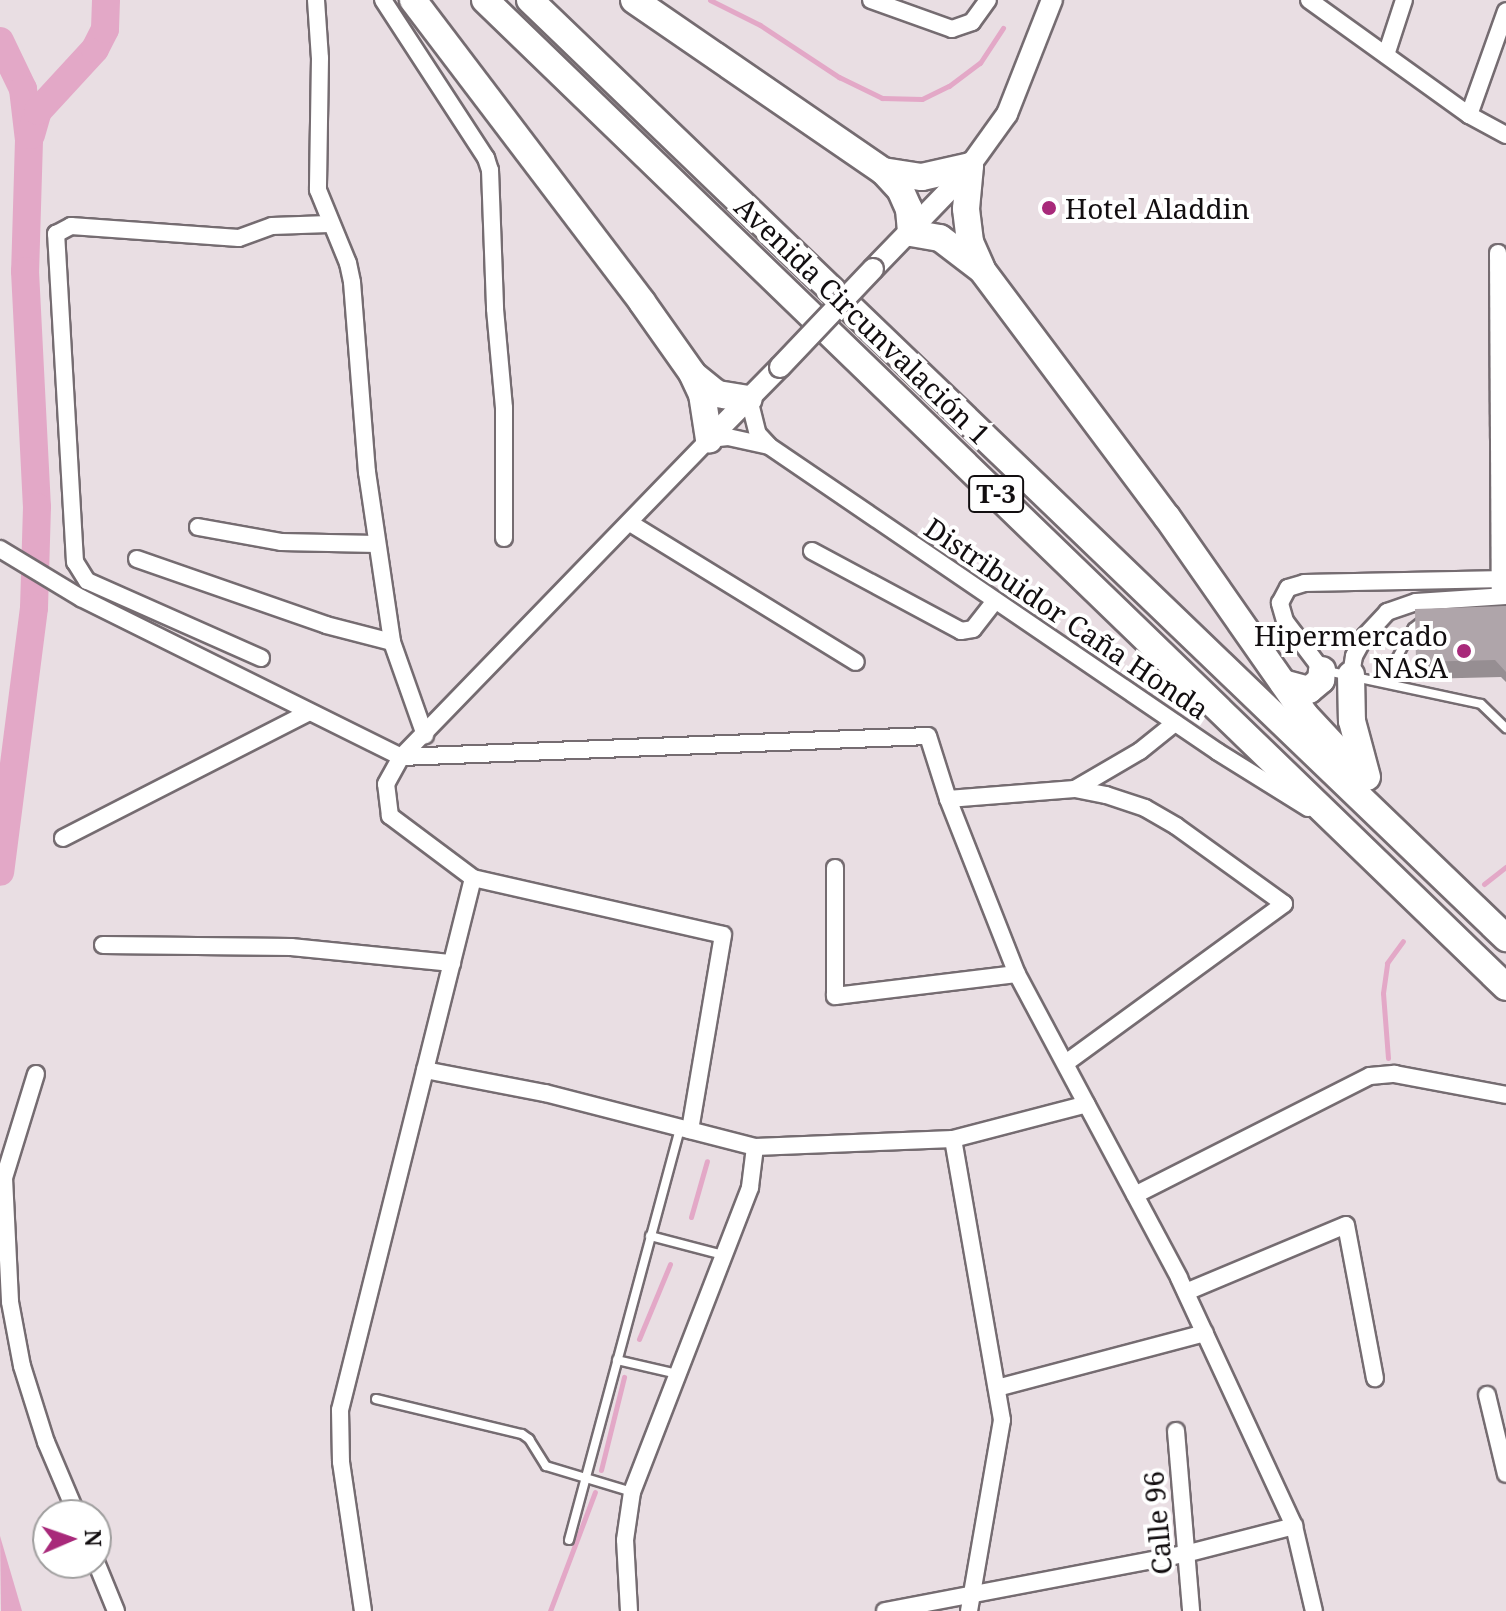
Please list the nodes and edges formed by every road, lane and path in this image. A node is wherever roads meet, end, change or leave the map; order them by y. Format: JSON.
{"nodes":[{"id":1,"x":316,"y":0,"type":"edge"},
{"id":2,"x":383,"y":0,"type":"edge"},
{"id":3,"x":413,"y":0,"type":"edge"},
{"id":4,"x":485,"y":0,"type":"edge"},
{"id":5,"x":530,"y":0,"type":"edge"},
{"id":6,"x":634,"y":0,"type":"edge"},
{"id":7,"x":871,"y":0,"type":"edge"},
{"id":8,"x":988,"y":0,"type":"edge"},
{"id":9,"x":1052,"y":0,"type":"edge"},
{"id":10,"x":1309,"y":0,"type":"edge"},
{"id":11,"x":1404,"y":0,"type":"edge"},
{"id":12,"x":1506,"y":11,"type":"edge"},
{"id":13,"x":1386,"y":55,"type":"junction"},
{"id":14,"x":1469,"y":115,"type":"junction"},
{"id":15,"x":1506,"y":135,"type":"edge"},
{"id":16,"x":970,"y":166,"type":"junction"},
{"id":17,"x":883,"y":171,"type":"junction"},
{"id":18,"x":329,"y":224,"type":"junction"},
{"id":19,"x":911,"y":233,"type":"junction"},
{"id":20,"x":1498,"y":253,"type":"dead end"},
{"id":21,"x":982,"y":270,"type":"junction"},
{"id":22,"x":692,"y":373,"type":"junction"},
{"id":23,"x":749,"y":399,"type":"junction"},
{"id":24,"x":709,"y":439,"type":"junction"},
{"id":25,"x":769,"y":446,"type":"junction"},
{"id":26,"x":630,"y":523,"type":"junction"},
{"id":27,"x":198,"y":527,"type":"dead end"},
{"id":28,"x":504,"y":538,"type":"dead end"},
{"id":29,"x":377,"y":544,"type":"junction"},
{"id":30,"x":812,"y":551,"type":"dead end"},
{"id":31,"x":4,"y":552,"type":"edge"},
{"id":32,"x":137,"y":559,"type":"dead end"},
{"id":33,"x":1503,"y":587,"type":"edge"},
{"id":34,"x":995,"y":601,"type":"junction"},
{"id":35,"x":1432,"y":619,"type":"edge"},
{"id":36,"x":392,"y":642,"type":"junction"},
{"id":37,"x":261,"y":658,"type":"dead end"},
{"id":38,"x":856,"y":662,"type":"dead end"},
{"id":39,"x":1322,"y":670,"type":"junction"},
{"id":40,"x":1351,"y":675,"type":"junction"},
{"id":41,"x":1384,"y":682,"type":"junction"},
{"id":42,"x":1283,"y":683,"type":"junction"},
{"id":43,"x":309,"y":712,"type":"junction"},
{"id":44,"x":1175,"y":723,"type":"junction"},
{"id":45,"x":1506,"y":728,"type":"edge"},
{"id":46,"x":425,"y":735,"type":"junction"},
{"id":47,"x":401,"y":757,"type":"junction"},
{"id":48,"x":1369,"y":784,"type":"junction"},
{"id":49,"x":1075,"y":789,"type":"junction"},
{"id":50,"x":948,"y":799,"type":"junction"},
{"id":51,"x":1340,"y":828,"type":"junction"},
{"id":52,"x":63,"y":838,"type":"dead end"},
{"id":53,"x":835,"y":868,"type":"dead end"},
{"id":54,"x":473,"y":878,"type":"junction"},
{"id":55,"x":1456,"y":889,"type":"junction"},
{"id":56,"x":1502,"y":930,"type":"edge"},
{"id":57,"x":103,"y":945,"type":"dead end"},
{"id":58,"x":452,"y":963,"type":"junction"},
{"id":59,"x":1017,"y":974,"type":"junction"},
{"id":60,"x":1506,"y":987,"type":"edge"},
{"id":61,"x":1066,"y":1063,"type":"junction"},
{"id":62,"x":425,"y":1070,"type":"junction"},
{"id":63,"x":36,"y":1074,"type":"dead end"},
{"id":64,"x":1506,"y":1095,"type":"edge"},
{"id":65,"x":1087,"y":1104,"type":"junction"},
{"id":66,"x":685,"y":1129,"type":"junction"},
{"id":67,"x":953,"y":1139,"type":"junction"},
{"id":68,"x":755,"y":1147,"type":"junction"},
{"id":69,"x":1135,"y":1195,"type":"junction"},
{"id":70,"x":650,"y":1236,"type":"junction"},
{"id":71,"x":723,"y":1255,"type":"junction"},
{"id":72,"x":1186,"y":1292,"type":"junction"},
{"id":73,"x":1205,"y":1333,"type":"junction"},
{"id":74,"x":617,"y":1360,"type":"junction"},
{"id":75,"x":677,"y":1374,"type":"junction"},
{"id":76,"x":1375,"y":1378,"type":"dead end"},
{"id":77,"x":997,"y":1388,"type":"junction"},
{"id":78,"x":1487,"y":1395,"type":"dead end"},
{"id":79,"x":376,"y":1399,"type":"dead end"},
{"id":80,"x":1176,"y":1431,"type":"dead end"},
{"id":81,"x":1506,"y":1474,"type":"edge"},
{"id":82,"x":587,"y":1479,"type":"junction"},
{"id":83,"x":632,"y":1492,"type":"junction"},
{"id":84,"x":70,"y":1499,"type":"edge"},
{"id":85,"x":1294,"y":1526,"type":"junction"},
{"id":86,"x":569,"y":1540,"type":"dead end"},
{"id":87,"x":1185,"y":1554,"type":"junction"},
{"id":88,"x":103,"y":1579,"type":"edge"},
{"id":89,"x":969,"y":1603,"type":"edge"},
{"id":90,"x":116,"y":1611,"type":"edge"},
{"id":91,"x":363,"y":1611,"type":"edge"},
{"id":92,"x":629,"y":1611,"type":"edge"},
{"id":93,"x":885,"y":1611,"type":"edge"},
{"id":94,"x":1191,"y":1611,"type":"edge"},
{"id":95,"x":1314,"y":1611,"type":"edge"}],
"edges":[{"from":1,"to":18,"type":"street"},
{"from":2,"to":28,"type":"street"},
{"from":3,"to":22,"type":"main road"},
{"from":4,"to":51,"type":"main road","name":"Avenida Circunvalación 1","number":"T-3"},
{"from":5,"to":55,"type":"main road","name":"Avenida Circunvalación 1","number":"T-3"},
{"from":6,"to":17,"type":"main road"},
{"from":7,"to":8,"type":"street"},
{"from":9,"to":16,"type":"street"},
{"from":10,"to":13,"type":"street"},
{"from":11,"to":13,"type":"street"},
{"from":12,"to":14,"type":"street"},
{"from":13,"to":14,"type":"street"},
{"from":14,"to":15,"type":"street"},
{"from":16,"to":17,"type":"main road"},
{"from":16,"to":19,"type":"street"},
{"from":16,"to":21,"type":"main road"},
{"from":17,"to":19,"type":"main road"},
{"from":18,"to":29,"type":"street"},
{"from":18,"to":37,"type":"street"},
{"from":19,"to":21,"type":"main road"},
{"from":19,"to":23,"type":"street","bridge":true},
{"from":20,"to":33,"type":"street"},
{"from":21,"to":42,"type":"main road"},
{"from":22,"to":23,"type":"main road"},
{"from":22,"to":24,"type":"main road"},
{"from":23,"to":24,"type":"street"},
{"from":23,"to":25,"type":"street","name":"Distribuidor Caña Honda"},
{"from":24,"to":25,"type":"street","name":"Distribuidor Caña Honda"},
{"from":24,"to":26,"type":"street"},
{"from":25,"to":34,"type":"street","name":"Distribuidor Caña Honda"},
{"from":26,"to":38,"type":"street"},
{"from":26,"to":46,"type":"street"},
{"from":27,"to":29,"type":"street"},
{"from":29,"to":36,"type":"street"},
{"from":30,"to":34,"type":"street"},
{"from":31,"to":43,"type":"street"},
{"from":32,"to":36,"type":"street"},
{"from":33,"to":39,"type":"street"},
{"from":33,"to":40,"type":"street"},
{"from":34,"to":44,"type":"street","name":"Distribuidor Caña Honda"},
{"from":35,"to":41,"type":"lane"},
{"from":36,"to":46,"type":"street"},
{"from":39,"to":40,"type":"lane"},
{"from":39,"to":42,"type":"main road"},
{"from":40,"to":41,"type":"lane"},
{"from":40,"to":48,"type":"main road"},
{"from":41,"to":45,"type":"lane"},
{"from":42,"to":48,"type":"main road"},
{"from":43,"to":47,"type":"street"},
{"from":43,"to":52,"type":"street"},
{"from":44,"to":49,"type":"street"},
{"from":44,"to":51,"type":"street","name":"Distribuidor Caña Honda"},
{"from":46,"to":47,"type":"street"},
{"from":47,"to":50,"type":"street"},
{"from":47,"to":54,"type":"street"},
{"from":48,"to":55,"type":"main road"},
{"from":49,"to":50,"type":"street"},
{"from":49,"to":61,"type":"street"},
{"from":50,"to":59,"type":"street"},
{"from":51,"to":60,"type":"main road","name":"Avenida Circunvalación 1","number":"T-3"},
{"from":53,"to":59,"type":"street"},
{"from":54,"to":58,"type":"street"},
{"from":54,"to":66,"type":"street"},
{"from":55,"to":56,"type":"main road","name":"Avenida Circunvalación 1","number":"T-3"},
{"from":57,"to":58,"type":"street"},
{"from":58,"to":62,"type":"street"},
{"from":59,"to":61,"type":"street"},
{"from":61,"to":65,"type":"street"},
{"from":62,"to":66,"type":"street"},
{"from":62,"to":91,"type":"street"},
{"from":63,"to":84,"type":"street"},
{"from":64,"to":69,"type":"street"},
{"from":65,"to":67,"type":"street"},
{"from":65,"to":69,"type":"street"},
{"from":66,"to":68,"type":"street"},
{"from":66,"to":70,"type":"lane"},
{"from":67,"to":68,"type":"street"},
{"from":67,"to":77,"type":"street"},
{"from":68,"to":71,"type":"street"},
{"from":69,"to":72,"type":"street"},
{"from":70,"to":71,"type":"lane"},
{"from":70,"to":74,"type":"lane"},
{"from":71,"to":75,"type":"street"},
{"from":72,"to":73,"type":"street"},
{"from":72,"to":76,"type":"street"},
{"from":73,"to":77,"type":"street"},
{"from":73,"to":85,"type":"street"},
{"from":74,"to":75,"type":"lane"},
{"from":74,"to":82,"type":"lane"},
{"from":75,"to":83,"type":"street"},
{"from":77,"to":89,"type":"street"},
{"from":78,"to":81,"type":"street"},
{"from":79,"to":82,"type":"lane"},
{"from":80,"to":87,"type":"street","name":"Calle 96"},
{"from":82,"to":83,"type":"lane"},
{"from":82,"to":86,"type":"lane"},
{"from":83,"to":92,"type":"street"},
{"from":85,"to":87,"type":"street"},
{"from":85,"to":95,"type":"street"},
{"from":87,"to":89,"type":"street"},
{"from":87,"to":94,"type":"street","name":"Calle 96"},
{"from":88,"to":90,"type":"street"},
{"from":89,"to":93,"type":"street"}]}
